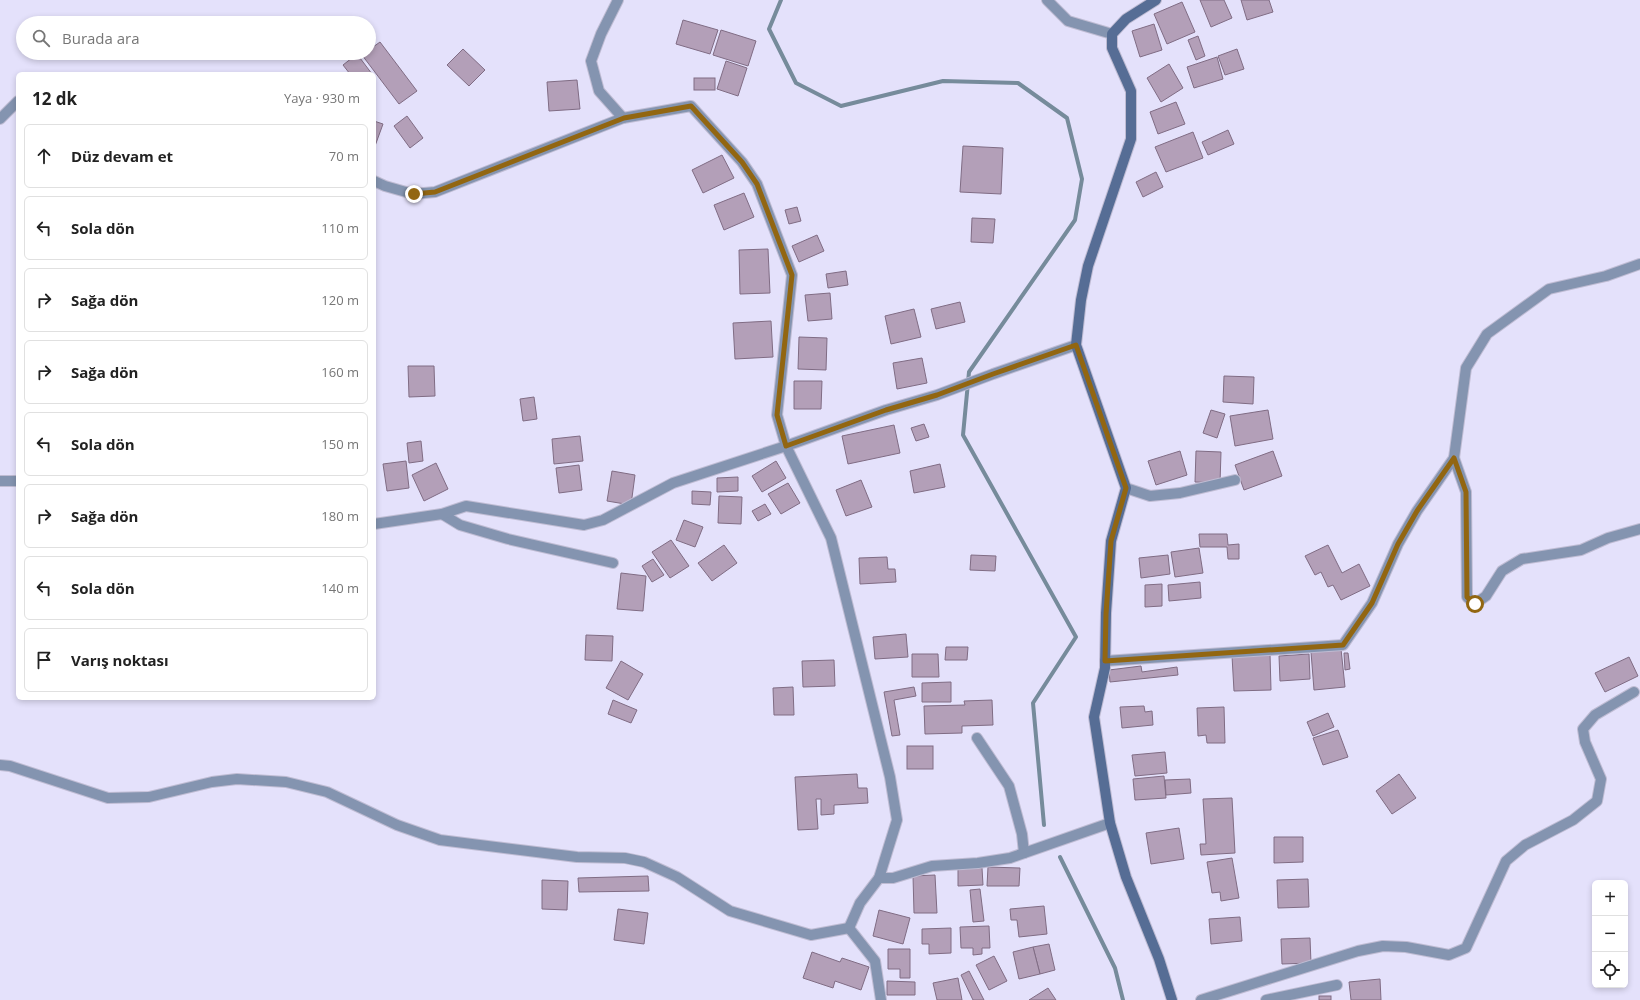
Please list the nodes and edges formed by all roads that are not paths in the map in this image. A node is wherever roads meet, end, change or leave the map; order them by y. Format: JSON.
{"nodes":[{"id":1,"x":618,"y":0,"type":"edge"},
{"id":2,"x":1047,"y":0,"type":"edge"},
{"id":3,"x":1153,"y":1,"type":"edge"},
{"id":4,"x":1112,"y":34,"type":"junction"},
{"id":5,"x":16,"y":103,"type":"edge"},
{"id":6,"x":624,"y":118,"type":"junction"},
{"id":7,"x":0,"y":119,"type":"edge"},
{"id":8,"x":376,"y":182,"type":"edge"},
{"id":9,"x":1640,"y":264,"type":"edge"},
{"id":10,"x":1076,"y":345,"type":"junction"},
{"id":11,"x":786,"y":446,"type":"junction"},
{"id":12,"x":1454,"y":458,"type":"junction"},
{"id":13,"x":1235,"y":480,"type":"dead end"},
{"id":14,"x":0,"y":481,"type":"edge"},
{"id":15,"x":16,"y":481,"type":"edge"},
{"id":16,"x":1126,"y":488,"type":"junction"},
{"id":17,"x":442,"y":514,"type":"junction"},
{"id":18,"x":376,"y":524,"type":"edge"},
{"id":19,"x":1640,"y":529,"type":"edge"},
{"id":20,"x":614,"y":563,"type":"dead end"},
{"id":21,"x":1105,"y":661,"type":"junction"},
{"id":22,"x":1634,"y":692,"type":"dead end"},
{"id":23,"x":977,"y":738,"type":"dead end"},
{"id":24,"x":0,"y":765,"type":"edge"},
{"id":25,"x":1110,"y":823,"type":"junction"},
{"id":26,"x":1024,"y":853,"type":"junction"},
{"id":27,"x":879,"y":878,"type":"junction"},
{"id":28,"x":849,"y":928,"type":"junction"},
{"id":29,"x":1337,"y":986,"type":"dead end"},
{"id":30,"x":881,"y":1000,"type":"edge"},
{"id":31,"x":1172,"y":1000,"type":"edge"},
{"id":32,"x":1201,"y":1000,"type":"edge"},
{"id":33,"x":1266,"y":1000,"type":"edge"}],
"edges":[{"from":1,"to":6,"type":"street"},
{"from":2,"to":4,"type":"street"},
{"from":3,"to":4,"type":"street"},
{"from":4,"to":10,"type":"street"},
{"from":5,"to":7,"type":"street"},
{"from":6,"to":8,"type":"street"},
{"from":6,"to":11,"type":"street"},
{"from":9,"to":12,"type":"street"},
{"from":10,"to":11,"type":"street"},
{"from":10,"to":16,"type":"street"},
{"from":11,"to":17,"type":"street"},
{"from":11,"to":27,"type":"street"},
{"from":12,"to":19,"type":"street"},
{"from":12,"to":21,"type":"street"},
{"from":13,"to":16,"type":"street"},
{"from":14,"to":15,"type":"street"},
{"from":16,"to":21,"type":"street"},
{"from":17,"to":18,"type":"street"},
{"from":17,"to":20,"type":"street"},
{"from":21,"to":25,"type":"street"},
{"from":22,"to":32,"type":"street"},
{"from":23,"to":26,"type":"street"},
{"from":24,"to":28,"type":"street"},
{"from":25,"to":26,"type":"street"},
{"from":25,"to":31,"type":"street"},
{"from":26,"to":27,"type":"street"},
{"from":27,"to":28,"type":"street"},
{"from":28,"to":30,"type":"street"},
{"from":29,"to":33,"type":"street"}]}
